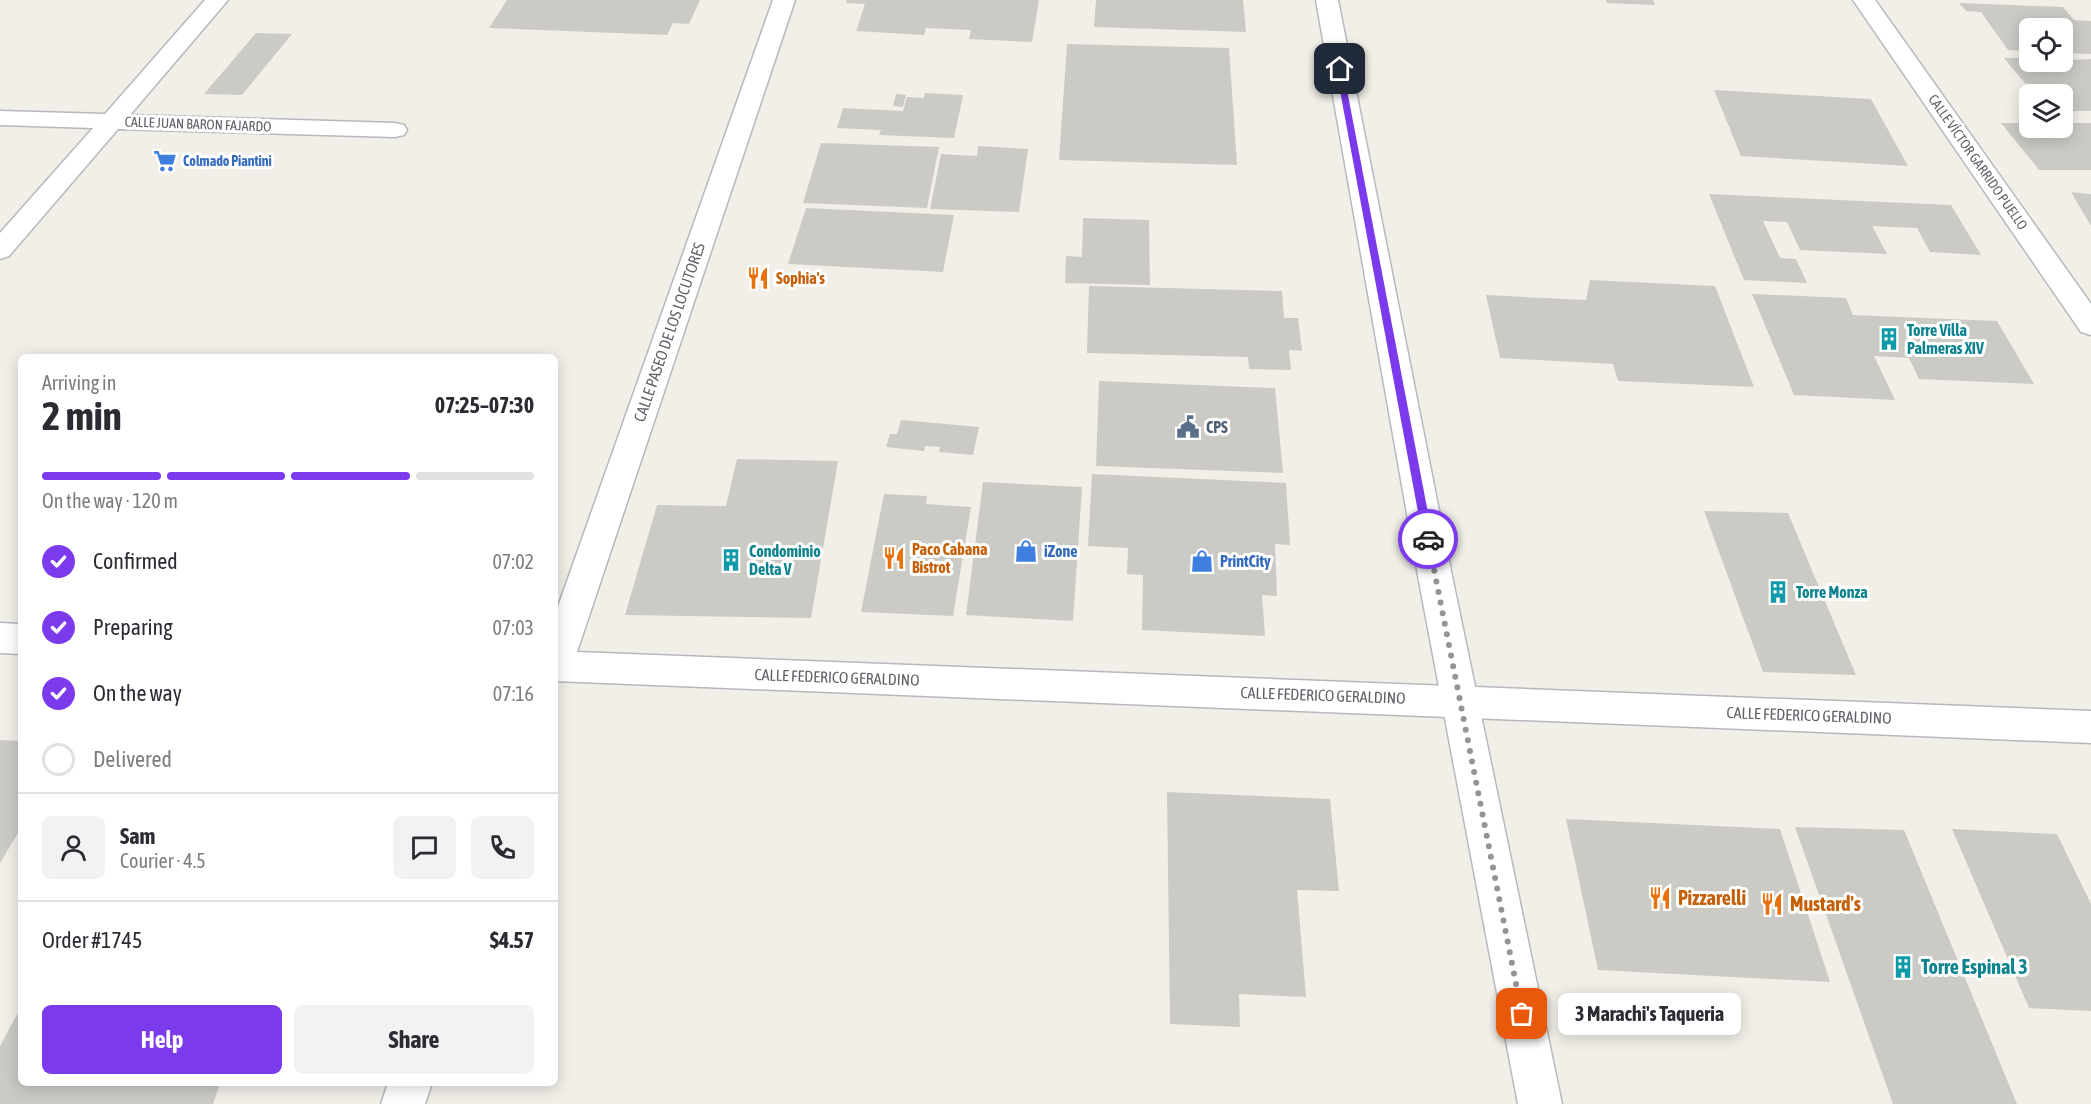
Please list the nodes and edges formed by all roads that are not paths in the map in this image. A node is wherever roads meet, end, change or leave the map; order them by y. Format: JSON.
{"nodes":[{"id":1,"x":217,"y":0,"type":"edge"},
{"id":2,"x":784,"y":0,"type":"edge"},
{"id":3,"x":1327,"y":0,"type":"edge"},
{"id":4,"x":1864,"y":0,"type":"edge"},
{"id":5,"x":0,"y":118,"type":"edge"},
{"id":6,"x":111,"y":121,"type":"junction"},
{"id":7,"x":395,"y":130,"type":"dead end"},
{"id":8,"x":0,"y":250,"type":"edge"},
{"id":9,"x":2091,"y":324,"type":"edge"},
{"id":10,"x":0,"y":638,"type":"edge"},
{"id":11,"x":18,"y":639,"type":"edge"},
{"id":12,"x":558,"y":656,"type":"edge"},
{"id":13,"x":558,"y":665,"type":"edge"},
{"id":14,"x":1460,"y":701,"type":"junction"},
{"id":15,"x":2091,"y":727,"type":"edge"},
{"id":16,"x":409,"y":1086,"type":"edge"},
{"id":17,"x":403,"y":1104,"type":"edge"},
{"id":18,"x":1540,"y":1104,"type":"edge"}],
"edges":[{"from":1,"to":6,"type":"street"},
{"from":2,"to":12,"type":"street","name":"CALLE PASEO DE LOS LOCUTORES"},
{"from":3,"to":14,"type":"street"},
{"from":4,"to":9,"type":"street","name":"CALLE VÍCTOR GARRIDO PUELLO"},
{"from":5,"to":6,"type":"street","name":"CALLE JUAN BARON FAJARDO"},
{"from":6,"to":7,"type":"street","name":"CALLE JUAN BARON FAJARDO"},
{"from":6,"to":8,"type":"street"},
{"from":10,"to":11,"type":"street"},
{"from":13,"to":14,"type":"street","name":"CALLE FEDERICO GERALDINO"},
{"from":14,"to":15,"type":"street","name":"CALLE FEDERICO GERALDINO"},
{"from":14,"to":18,"type":"street"},
{"from":16,"to":17,"type":"street"}]}
